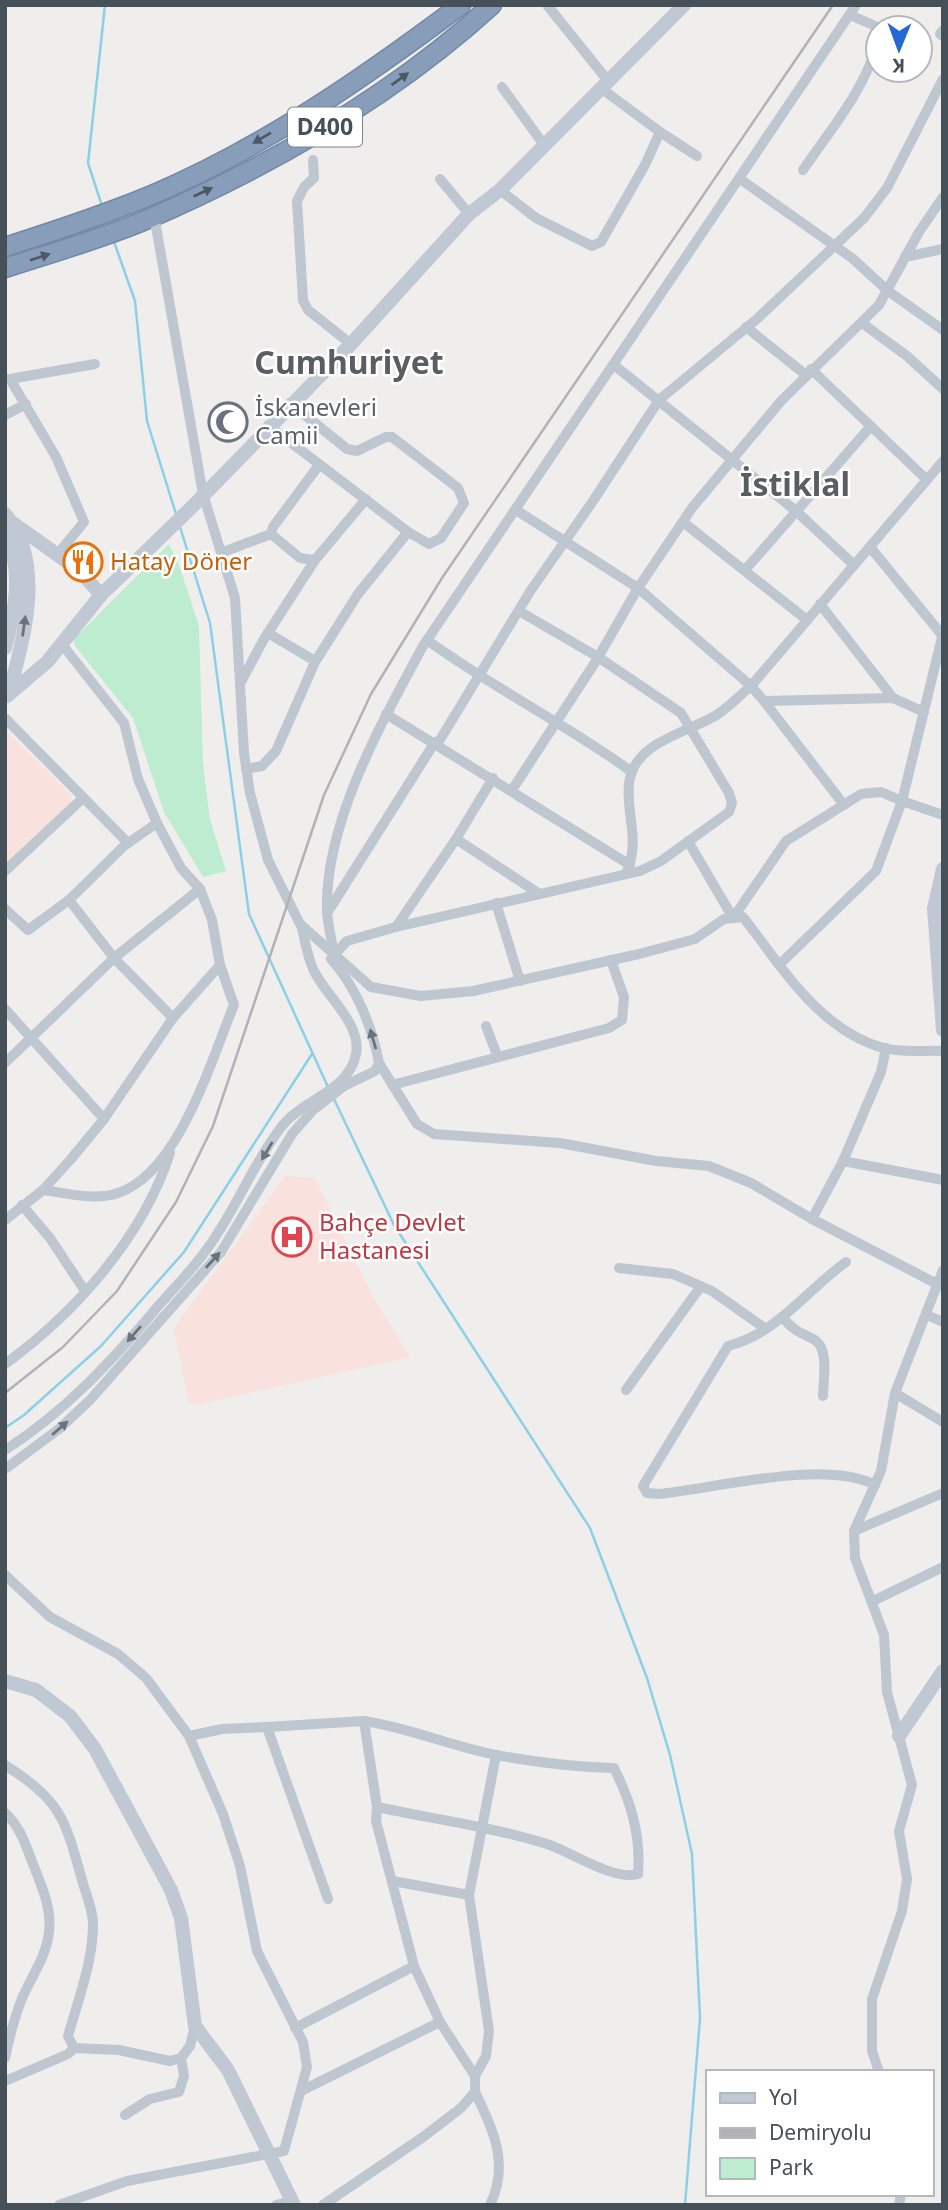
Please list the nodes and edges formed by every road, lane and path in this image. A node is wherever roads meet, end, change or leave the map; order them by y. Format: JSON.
{"nodes":[{"id":1,"x":461,"y":5,"type":"edge"},
{"id":2,"x":492,"y":5,"type":"edge"},
{"id":3,"x":547,"y":5,"type":"edge"},
{"id":4,"x":684,"y":5,"type":"edge"},
{"id":5,"x":856,"y":5,"type":"edge"},
{"id":6,"x":850,"y":15,"type":"junction"},
{"id":7,"x":864,"y":21,"type":"edge"},
{"id":8,"x":943,"y":30,"type":"edge"},
{"id":9,"x":943,"y":36,"type":"edge"},
{"id":10,"x":943,"y":79,"type":"edge"},
{"id":11,"x":864,"y":80,"type":"edge"},
{"id":12,"x":605,"y":85,"type":"junction"},
{"id":13,"x":502,"y":87,"type":"dead end"},
{"id":14,"x":660,"y":132,"type":"junction"},
{"id":15,"x":544,"y":145,"type":"junction"},
{"id":16,"x":697,"y":156,"type":"dead end"},
{"id":17,"x":313,"y":160,"type":"dead end"},
{"id":18,"x":803,"y":170,"type":"dead end"},
{"id":19,"x":440,"y":179,"type":"dead end"},
{"id":20,"x":740,"y":179,"type":"junction"},
{"id":21,"x":500,"y":190,"type":"junction"},
{"id":22,"x":943,"y":197,"type":"edge"},
{"id":23,"x":469,"y":214,"type":"junction"},
{"id":24,"x":148,"y":218,"type":"junction"},
{"id":25,"x":5,"y":247,"type":"edge"},
{"id":26,"x":832,"y":247,"type":"junction"},
{"id":27,"x":943,"y":249,"type":"edge"},
{"id":28,"x":905,"y":257,"type":"junction"},
{"id":29,"x":5,"y":268,"type":"edge"},
{"id":30,"x":888,"y":290,"type":"junction"},
{"id":31,"x":862,"y":323,"type":"junction"},
{"id":32,"x":746,"y":327,"type":"junction"},
{"id":33,"x":943,"y":330,"type":"edge"},
{"id":34,"x":351,"y":344,"type":"junction"},
{"id":35,"x":94,"y":364,"type":"dead end"},
{"id":36,"x":614,"y":365,"type":"junction"},
{"id":37,"x":808,"y":372,"type":"junction"},
{"id":38,"x":8,"y":379,"type":"edge"},
{"id":39,"x":943,"y":389,"type":"edge"},
{"id":40,"x":659,"y":400,"type":"junction"},
{"id":41,"x":290,"y":403,"type":"junction"},
{"id":42,"x":26,"y":404,"type":"junction"},
{"id":43,"x":5,"y":415,"type":"edge"},
{"id":44,"x":268,"y":425,"type":"junction"},
{"id":45,"x":871,"y":426,"type":"junction"},
{"id":46,"x":731,"y":461,"type":"junction"},
{"id":47,"x":943,"y":461,"type":"edge"},
{"id":48,"x":318,"y":465,"type":"junction"},
{"id":49,"x":925,"y":478,"type":"junction"},
{"id":50,"x":199,"y":499,"type":"junction"},
{"id":51,"x":366,"y":499,"type":"junction"},
{"id":52,"x":516,"y":510,"type":"junction"},
{"id":53,"x":796,"y":511,"type":"junction"},
{"id":54,"x":683,"y":522,"type":"junction"},
{"id":55,"x":8,"y":524,"type":"edge"},
{"id":56,"x":408,"y":532,"type":"junction"},
{"id":57,"x":271,"y":534,"type":"junction"},
{"id":58,"x":563,"y":541,"type":"junction"},
{"id":59,"x":870,"y":547,"type":"junction"},
{"id":60,"x":223,"y":552,"type":"junction"},
{"id":61,"x":57,"y":555,"type":"junction"},
{"id":62,"x":315,"y":560,"type":"junction"},
{"id":63,"x":854,"y":565,"type":"junction"},
{"id":64,"x":745,"y":570,"type":"junction"},
{"id":65,"x":638,"y":588,"type":"junction"},
{"id":66,"x":101,"y":595,"type":"junction"},
{"id":67,"x":820,"y":604,"type":"junction"},
{"id":68,"x":519,"y":611,"type":"junction"},
{"id":69,"x":807,"y":620,"type":"junction"},
{"id":70,"x":268,"y":633,"type":"junction"},
{"id":71,"x":942,"y":634,"type":"edge"},
{"id":72,"x":427,"y":640,"type":"junction"},
{"id":73,"x":61,"y":643,"type":"junction"},
{"id":74,"x":5,"y":648,"type":"edge"},
{"id":75,"x":598,"y":657,"type":"junction"},
{"id":76,"x":315,"y":661,"type":"junction"},
{"id":77,"x":478,"y":677,"type":"junction"},
{"id":78,"x":240,"y":684,"type":"junction"},
{"id":79,"x":751,"y":685,"type":"junction"},
{"id":80,"x":8,"y":686,"type":"edge"},
{"id":81,"x":893,"y":698,"type":"junction"},
{"id":82,"x":764,"y":701,"type":"junction"},
{"id":83,"x":924,"y":712,"type":"junction"},
{"id":84,"x":386,"y":715,"type":"junction"},
{"id":85,"x":5,"y":718,"type":"edge"},
{"id":86,"x":556,"y":723,"type":"junction"},
{"id":87,"x":691,"y":726,"type":"junction"},
{"id":88,"x":436,"y":743,"type":"junction"},
{"id":89,"x":246,"y":769,"type":"junction"},
{"id":90,"x":632,"y":772,"type":"junction"},
{"id":91,"x":493,"y":778,"type":"junction"},
{"id":92,"x":512,"y":790,"type":"junction"},
{"id":93,"x":83,"y":798,"type":"junction"},
{"id":94,"x":902,"y":801,"type":"junction"},
{"id":95,"x":844,"y":805,"type":"junction"},
{"id":96,"x":943,"y":816,"type":"edge"},
{"id":97,"x":157,"y":823,"type":"junction"},
{"id":98,"x":456,"y":839,"type":"junction"},
{"id":99,"x":688,"y":841,"type":"junction"},
{"id":100,"x":128,"y":843,"type":"junction"},
{"id":101,"x":628,"y":869,"type":"junction"},
{"id":102,"x":943,"y":869,"type":"edge"},
{"id":103,"x":5,"y":871,"type":"edge"},
{"id":104,"x":200,"y":889,"type":"junction"},
{"id":105,"x":538,"y":892,"type":"junction"},
{"id":106,"x":69,"y":900,"type":"junction"},
{"id":107,"x":496,"y":902,"type":"junction"},
{"id":108,"x":5,"y":909,"type":"edge"},
{"id":109,"x":327,"y":912,"type":"junction"},
{"id":110,"x":733,"y":918,"type":"junction"},
{"id":111,"x":300,"y":924,"type":"junction"},
{"id":112,"x":396,"y":927,"type":"junction"},
{"id":113,"x":334,"y":955,"type":"junction"},
{"id":114,"x":114,"y":958,"type":"junction"},
{"id":115,"x":611,"y":960,"type":"junction"},
{"id":116,"x":780,"y":964,"type":"junction"},
{"id":117,"x":220,"y":965,"type":"junction"},
{"id":118,"x":520,"y":981,"type":"junction"},
{"id":119,"x":5,"y":1009,"type":"edge"},
{"id":120,"x":173,"y":1018,"type":"junction"},
{"id":121,"x":486,"y":1026,"type":"dead end"},
{"id":122,"x":943,"y":1030,"type":"edge"},
{"id":123,"x":31,"y":1039,"type":"junction"},
{"id":124,"x":887,"y":1048,"type":"junction"},
{"id":125,"x":943,"y":1051,"type":"edge"},
{"id":126,"x":498,"y":1055,"type":"junction"},
{"id":127,"x":5,"y":1063,"type":"edge"},
{"id":128,"x":379,"y":1063,"type":"junction"},
{"id":129,"x":341,"y":1085,"type":"junction"},
{"id":130,"x":392,"y":1085,"type":"junction"},
{"id":131,"x":313,"y":1105,"type":"junction"},
{"id":132,"x":104,"y":1119,"type":"junction"},
{"id":133,"x":176,"y":1136,"type":"junction"},
{"id":134,"x":843,"y":1161,"type":"junction"},
{"id":135,"x":943,"y":1180,"type":"edge"},
{"id":136,"x":43,"y":1189,"type":"junction"},
{"id":137,"x":22,"y":1205,"type":"junction"},
{"id":138,"x":812,"y":1219,"type":"junction"},
{"id":139,"x":5,"y":1220,"type":"edge"},
{"id":140,"x":846,"y":1262,"type":"dead end"},
{"id":141,"x":619,"y":1268,"type":"dead end"},
{"id":142,"x":943,"y":1270,"type":"edge"},
{"id":143,"x":701,"y":1286,"type":"junction"},
{"id":144,"x":939,"y":1286,"type":"junction"},
{"id":145,"x":85,"y":1292,"type":"junction"},
{"id":146,"x":927,"y":1315,"type":"junction"},
{"id":147,"x":782,"y":1317,"type":"junction"},
{"id":148,"x":943,"y":1322,"type":"edge"},
{"id":149,"x":766,"y":1329,"type":"junction"},
{"id":150,"x":5,"y":1364,"type":"edge"},
{"id":151,"x":626,"y":1390,"type":"dead end"},
{"id":152,"x":895,"y":1393,"type":"junction"},
{"id":153,"x":823,"y":1396,"type":"dead end"},
{"id":154,"x":943,"y":1422,"type":"edge"},
{"id":155,"x":5,"y":1450,"type":"edge"},
{"id":156,"x":5,"y":1469,"type":"edge"},
{"id":157,"x":875,"y":1485,"type":"junction"},
{"id":158,"x":942,"y":1491,"type":"edge"},
{"id":159,"x":853,"y":1531,"type":"junction"},
{"id":160,"x":943,"y":1567,"type":"edge"},
{"id":161,"x":5,"y":1575,"type":"edge"},
{"id":162,"x":873,"y":1601,"type":"junction"},
{"id":163,"x":943,"y":1671,"type":"edge"},
{"id":164,"x":5,"y":1681,"type":"edge"},
{"id":165,"x":365,"y":1721,"type":"junction"},
{"id":166,"x":267,"y":1727,"type":"junction"},
{"id":167,"x":899,"y":1735,"type":"junction"},
{"id":168,"x":189,"y":1736,"type":"junction"},
{"id":169,"x":496,"y":1755,"type":"junction"},
{"id":170,"x":5,"y":1765,"type":"edge"},
{"id":171,"x":377,"y":1807,"type":"junction"},
{"id":172,"x":5,"y":1813,"type":"edge"},
{"id":173,"x":480,"y":1829,"type":"junction"},
{"id":174,"x":393,"y":1881,"type":"junction"},
{"id":175,"x":469,"y":1895,"type":"junction"},
{"id":176,"x":328,"y":1899,"type":"dead end"},
{"id":177,"x":414,"y":1966,"type":"junction"},
{"id":178,"x":440,"y":2021,"type":"junction"},
{"id":179,"x":195,"y":2026,"type":"junction"},
{"id":180,"x":295,"y":2028,"type":"junction"},
{"id":181,"x":74,"y":2048,"type":"junction"},
{"id":182,"x":5,"y":2058,"type":"edge"},
{"id":183,"x":181,"y":2058,"type":"junction"},
{"id":184,"x":878,"y":2070,"type":"edge"},
{"id":185,"x":475,"y":2076,"type":"junction"},
{"id":186,"x":5,"y":2081,"type":"edge"},
{"id":187,"x":303,"y":2090,"type":"junction"},
{"id":188,"x":475,"y":2092,"type":"junction"},
{"id":189,"x":125,"y":2115,"type":"dead end"},
{"id":190,"x":272,"y":2155,"type":"junction"},
{"id":191,"x":293,"y":2203,"type":"edge"},
{"id":192,"x":59,"y":2205,"type":"edge"},
{"id":193,"x":276,"y":2205,"type":"edge"},
{"id":194,"x":323,"y":2205,"type":"edge"},
{"id":195,"x":490,"y":2205,"type":"edge"}],
"edges":[{"from":1,"to":25,"type":"highway","number":"D400","one_way":true},
{"from":24,"to":2,"type":"highway","number":"D400","one_way":true},
{"from":3,"to":12,"type":"street"},
{"from":4,"to":12,"type":"street"},
{"from":5,"to":6,"type":"street"},
{"from":6,"to":7,"type":"street"},
{"from":6,"to":20,"type":"street"},
{"from":8,"to":9,"type":"street"},
{"from":10,"to":26,"type":"street"},
{"from":11,"to":18,"type":"street"},
{"from":12,"to":14,"type":"street"},
{"from":12,"to":15,"type":"street"},
{"from":13,"to":15,"type":"street"},
{"from":14,"to":16,"type":"street"},
{"from":14,"to":21,"type":"street"},
{"from":15,"to":21,"type":"street"},
{"from":17,"to":34,"type":"street"},
{"from":19,"to":23,"type":"street"},
{"from":20,"to":26,"type":"street"},
{"from":20,"to":36,"type":"street"},
{"from":21,"to":23,"type":"street"},
{"from":22,"to":28,"type":"street"},
{"from":23,"to":34,"type":"street"},
{"from":29,"to":24,"type":"highway","number":"D400","one_way":true},
{"from":24,"to":50,"type":"street"},
{"from":26,"to":30,"type":"street"},
{"from":26,"to":32,"type":"street"},
{"from":27,"to":28,"type":"street"},
{"from":28,"to":30,"type":"street"},
{"from":30,"to":31,"type":"street"},
{"from":30,"to":33,"type":"street"},
{"from":31,"to":37,"type":"street"},
{"from":31,"to":39,"type":"street"},
{"from":32,"to":37,"type":"street"},
{"from":32,"to":40,"type":"street"},
{"from":34,"to":41,"type":"street"},
{"from":35,"to":38,"type":"street"},
{"from":36,"to":40,"type":"street"},
{"from":36,"to":52,"type":"street"},
{"from":37,"to":45,"type":"street"},
{"from":37,"to":46,"type":"street"},
{"from":38,"to":42,"type":"street"},
{"from":40,"to":46,"type":"street"},
{"from":40,"to":58,"type":"street"},
{"from":41,"to":44,"type":"street"},
{"from":41,"to":56,"type":"street"},
{"from":42,"to":43,"type":"street"},
{"from":42,"to":61,"type":"street"},
{"from":44,"to":48,"type":"street"},
{"from":44,"to":50,"type":"street"},
{"from":45,"to":49,"type":"street"},
{"from":45,"to":53,"type":"street"},
{"from":46,"to":53,"type":"street"},
{"from":46,"to":54,"type":"street"},
{"from":47,"to":49,"type":"street"},
{"from":48,"to":51,"type":"street"},
{"from":48,"to":57,"type":"street"},
{"from":49,"to":59,"type":"street"},
{"from":50,"to":60,"type":"street"},
{"from":50,"to":66,"type":"street"},
{"from":51,"to":56,"type":"street"},
{"from":51,"to":62,"type":"street"},
{"from":52,"to":58,"type":"street"},
{"from":52,"to":72,"type":"street"},
{"from":53,"to":63,"type":"street"},
{"from":53,"to":64,"type":"street"},
{"from":54,"to":64,"type":"street"},
{"from":54,"to":65,"type":"street"},
{"from":55,"to":61,"type":"street"},
{"from":55,"to":74,"type":"street"},
{"from":80,"to":55,"type":"street","one_way":true},
{"from":56,"to":76,"type":"street"},
{"from":57,"to":60,"type":"street"},
{"from":57,"to":62,"type":"street"},
{"from":58,"to":65,"type":"street"},
{"from":58,"to":68,"type":"street"},
{"from":59,"to":63,"type":"street"},
{"from":59,"to":71,"type":"street"},
{"from":60,"to":78,"type":"street"},
{"from":61,"to":66,"type":"street"},
{"from":62,"to":70,"type":"street"},
{"from":63,"to":67,"type":"street"},
{"from":64,"to":69,"type":"street"},
{"from":65,"to":75,"type":"street"},
{"from":65,"to":79,"type":"street"},
{"from":66,"to":73,"type":"street"},
{"from":67,"to":69,"type":"street"},
{"from":67,"to":81,"type":"street"},
{"from":68,"to":75,"type":"street"},
{"from":68,"to":77,"type":"street"},
{"from":69,"to":79,"type":"street"},
{"from":70,"to":76,"type":"street"},
{"from":70,"to":78,"type":"street"},
{"from":71,"to":83,"type":"street"},
{"from":72,"to":77,"type":"street"},
{"from":72,"to":84,"type":"street"},
{"from":73,"to":80,"type":"street"},
{"from":73,"to":80,"type":"street"},
{"from":73,"to":97,"type":"street"},
{"from":75,"to":86,"type":"street"},
{"from":75,"to":87,"type":"street"},
{"from":76,"to":89,"type":"street"},
{"from":77,"to":86,"type":"street"},
{"from":77,"to":88,"type":"street"},
{"from":78,"to":89,"type":"street"},
{"from":79,"to":82,"type":"street"},
{"from":79,"to":87,"type":"street"},
{"from":81,"to":82,"type":"street"},
{"from":81,"to":83,"type":"street"},
{"from":82,"to":95,"type":"street"},
{"from":83,"to":94,"type":"street"},
{"from":84,"to":88,"type":"street"},
{"from":84,"to":109,"type":"street"},
{"from":85,"to":93,"type":"street"},
{"from":86,"to":90,"type":"street"},
{"from":86,"to":92,"type":"street"},
{"from":87,"to":90,"type":"street"},
{"from":87,"to":99,"type":"street"},
{"from":88,"to":91,"type":"street"},
{"from":88,"to":109,"type":"street"},
{"from":89,"to":111,"type":"street"},
{"from":90,"to":101,"type":"street"},
{"from":91,"to":92,"type":"street"},
{"from":91,"to":98,"type":"street"},
{"from":92,"to":101,"type":"street"},
{"from":93,"to":100,"type":"street"},
{"from":93,"to":103,"type":"street"},
{"from":94,"to":95,"type":"street"},
{"from":94,"to":96,"type":"street"},
{"from":94,"to":116,"type":"street"},
{"from":95,"to":110,"type":"street"},
{"from":97,"to":100,"type":"street"},
{"from":97,"to":104,"type":"street"},
{"from":98,"to":105,"type":"street"},
{"from":98,"to":112,"type":"street"},
{"from":99,"to":101,"type":"street"},
{"from":99,"to":110,"type":"street"},
{"from":100,"to":106,"type":"street"},
{"from":101,"to":105,"type":"street"},
{"from":102,"to":122,"type":"street"},
{"from":104,"to":114,"type":"street"},
{"from":104,"to":117,"type":"street"},
{"from":105,"to":107,"type":"street"},
{"from":106,"to":108,"type":"street"},
{"from":106,"to":114,"type":"street"},
{"from":107,"to":112,"type":"street"},
{"from":107,"to":118,"type":"street"},
{"from":109,"to":113,"type":"street"},
{"from":110,"to":115,"type":"street"},
{"from":110,"to":116,"type":"street"},
{"from":111,"to":113,"type":"street"},
{"from":128,"to":111,"type":"street","one_way":true},
{"from":111,"to":129,"type":"street"},
{"from":112,"to":113,"type":"street"},
{"from":113,"to":118,"type":"street"},
{"from":114,"to":120,"type":"street"},
{"from":114,"to":123,"type":"street"},
{"from":115,"to":118,"type":"street"},
{"from":115,"to":126,"type":"street"},
{"from":116,"to":124,"type":"street"},
{"from":117,"to":120,"type":"street"},
{"from":117,"to":133,"type":"street"},
{"from":119,"to":123,"type":"street"},
{"from":120,"to":132,"type":"street"},
{"from":121,"to":126,"type":"street"},
{"from":123,"to":127,"type":"street"},
{"from":123,"to":132,"type":"street"},
{"from":124,"to":125,"type":"street"},
{"from":124,"to":134,"type":"street"},
{"from":126,"to":130,"type":"street"},
{"from":128,"to":129,"type":"street"},
{"from":128,"to":130,"type":"street"},
{"from":129,"to":131,"type":"street"},
{"from":130,"to":138,"type":"street"},
{"from":131,"to":155,"type":"street","one_way":true},
{"from":156,"to":131,"type":"street","one_way":true},
{"from":132,"to":136,"type":"street"},
{"from":133,"to":136,"type":"street"},
{"from":133,"to":145,"type":"street"},
{"from":134,"to":135,"type":"street"},
{"from":134,"to":138,"type":"street"},
{"from":136,"to":137,"type":"street"},
{"from":137,"to":139,"type":"street"},
{"from":137,"to":145,"type":"street"},
{"from":138,"to":144,"type":"street"},
{"from":140,"to":147,"type":"street"},
{"from":141,"to":143,"type":"street"},
{"from":142,"to":144,"type":"street"},
{"from":143,"to":149,"type":"street"},
{"from":143,"to":151,"type":"street"},
{"from":144,"to":146,"type":"street"},
{"from":145,"to":150,"type":"street"},
{"from":146,"to":148,"type":"street"},
{"from":146,"to":152,"type":"street"},
{"from":147,"to":149,"type":"street"},
{"from":147,"to":153,"type":"street"},
{"from":149,"to":157,"type":"street"},
{"from":152,"to":154,"type":"street"},
{"from":152,"to":157,"type":"street"},
{"from":157,"to":159,"type":"street"},
{"from":158,"to":159,"type":"street"},
{"from":159,"to":162,"type":"street"},
{"from":160,"to":162,"type":"street"},
{"from":161,"to":168,"type":"street"},
{"from":162,"to":167,"type":"street"},
{"from":163,"to":167,"type":"street"},
{"from":164,"to":179,"type":"street"},
{"from":165,"to":166,"type":"street"},
{"from":165,"to":169,"type":"street"},
{"from":165,"to":171,"type":"street"},
{"from":166,"to":168,"type":"street"},
{"from":166,"to":176,"type":"street"},
{"from":167,"to":184,"type":"street"},
{"from":168,"to":180,"type":"street"},
{"from":169,"to":173,"type":"street"},
{"from":169,"to":173,"type":"street"},
{"from":170,"to":181,"type":"street"},
{"from":171,"to":173,"type":"street"},
{"from":171,"to":174,"type":"street"},
{"from":172,"to":182,"type":"street"},
{"from":173,"to":175,"type":"street"},
{"from":174,"to":175,"type":"street"},
{"from":174,"to":177,"type":"street"},
{"from":175,"to":185,"type":"street"},
{"from":177,"to":178,"type":"street"},
{"from":177,"to":180,"type":"street"},
{"from":178,"to":185,"type":"street"},
{"from":178,"to":187,"type":"street"},
{"from":179,"to":183,"type":"street"},
{"from":179,"to":190,"type":"street"},
{"from":180,"to":187,"type":"street"},
{"from":181,"to":183,"type":"street"},
{"from":181,"to":186,"type":"street"},
{"from":183,"to":189,"type":"street"},
{"from":185,"to":188,"type":"street"},
{"from":187,"to":190,"type":"street"},
{"from":188,"to":194,"type":"street"},
{"from":188,"to":195,"type":"street"},
{"from":190,"to":191,"type":"street"},
{"from":190,"to":192,"type":"street"},
{"from":191,"to":193,"type":"street"}]}
